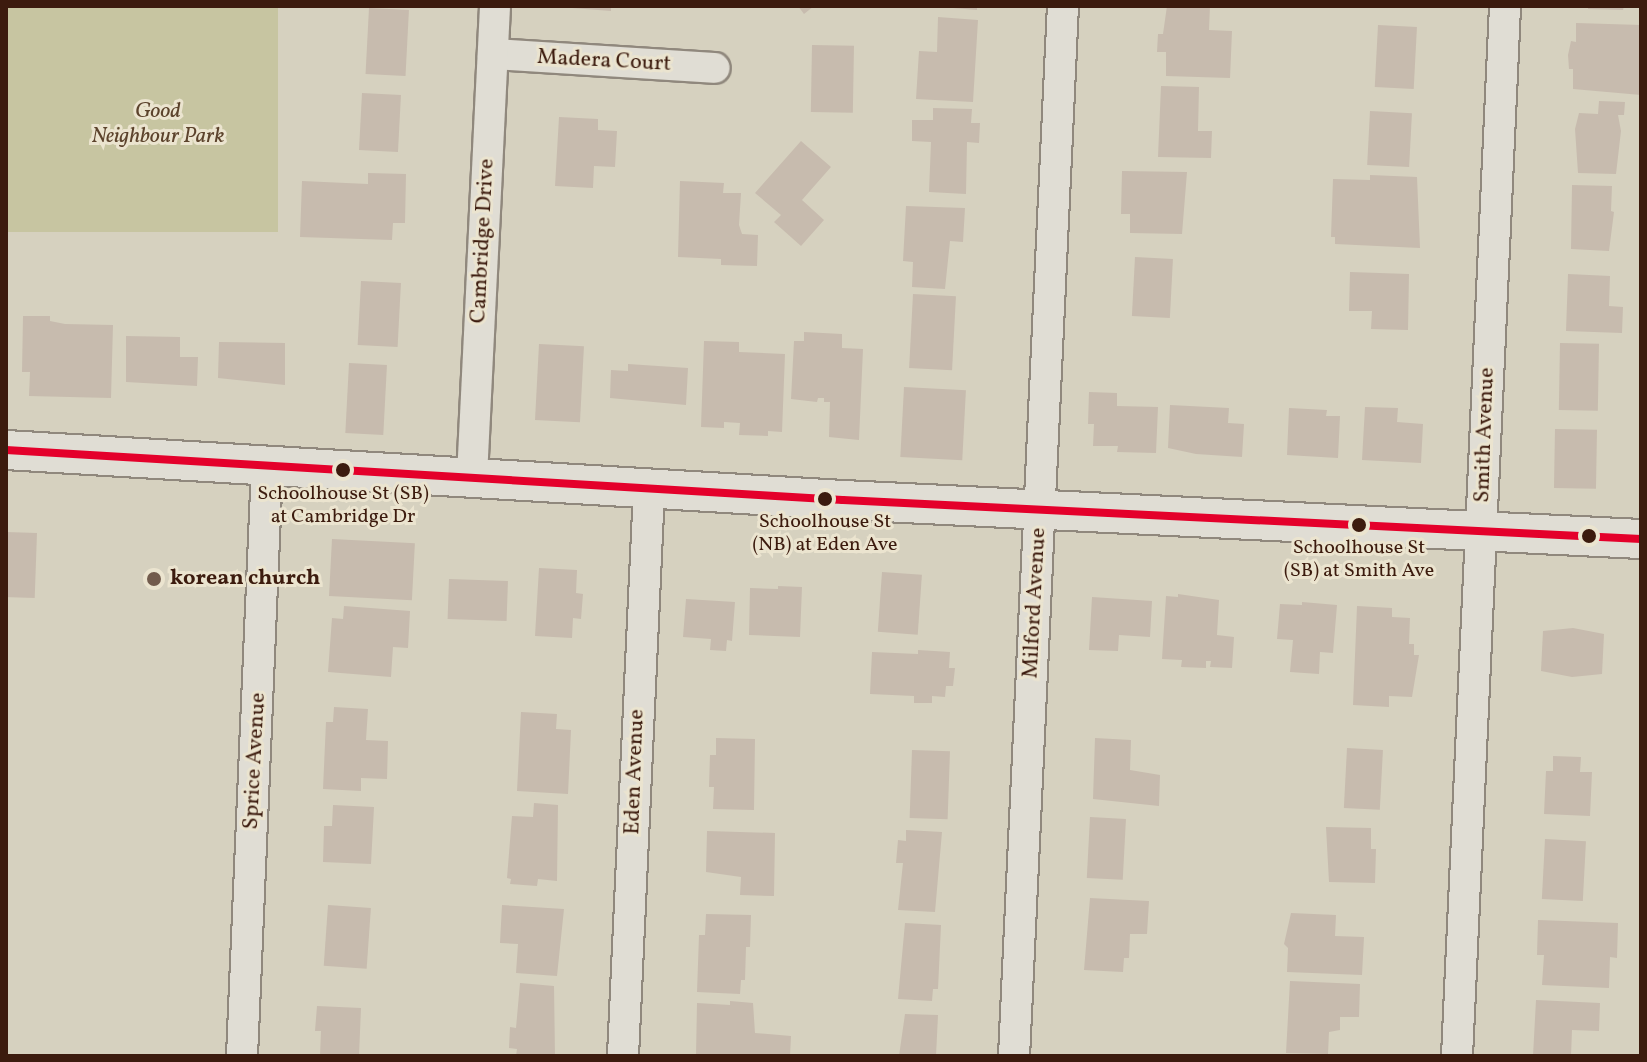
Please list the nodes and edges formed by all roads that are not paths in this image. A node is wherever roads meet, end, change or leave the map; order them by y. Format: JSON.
{"nodes":[{"id":1,"x":495,"y":6,"type":"edge"},
{"id":2,"x":1063,"y":6,"type":"edge"},
{"id":3,"x":1505,"y":6,"type":"edge"},
{"id":4,"x":493,"y":54,"type":"junction"},
{"id":5,"x":715,"y":68,"type":"dead end"},
{"id":6,"x":6,"y":450,"type":"edge"},
{"id":7,"x":267,"y":466,"type":"junction"},
{"id":8,"x":472,"y":477,"type":"junction"},
{"id":9,"x":649,"y":489,"type":"junction"},
{"id":10,"x":1040,"y":510,"type":"junction"},
{"id":11,"x":1481,"y":531,"type":"junction"},
{"id":12,"x":1641,"y":539,"type":"edge"},
{"id":13,"x":242,"y":1056,"type":"edge"},
{"id":14,"x":623,"y":1056,"type":"edge"},
{"id":15,"x":1014,"y":1056,"type":"edge"},
{"id":16,"x":1457,"y":1056,"type":"edge"}],
"edges":[{"from":1,"to":4,"type":"street","name":"Cambridge Drive"},
{"from":2,"to":10,"type":"street","name":"Milford Avenue"},
{"from":3,"to":11,"type":"street","name":"Smith Avenue"},
{"from":4,"to":5,"type":"street","name":"Madera Court"},
{"from":4,"to":8,"type":"street","name":"Cambridge Drive"},
{"from":6,"to":7,"type":"street"},
{"from":7,"to":8,"type":"street"},
{"from":7,"to":13,"type":"street","name":"Sprice Avenue"},
{"from":8,"to":9,"type":"street"},
{"from":9,"to":10,"type":"street"},
{"from":9,"to":14,"type":"street","name":"Eden Avenue"},
{"from":10,"to":11,"type":"street"},
{"from":10,"to":15,"type":"street","name":"Milford Avenue"},
{"from":11,"to":12,"type":"street"},
{"from":11,"to":16,"type":"street","name":"Smith Avenue"}]}
